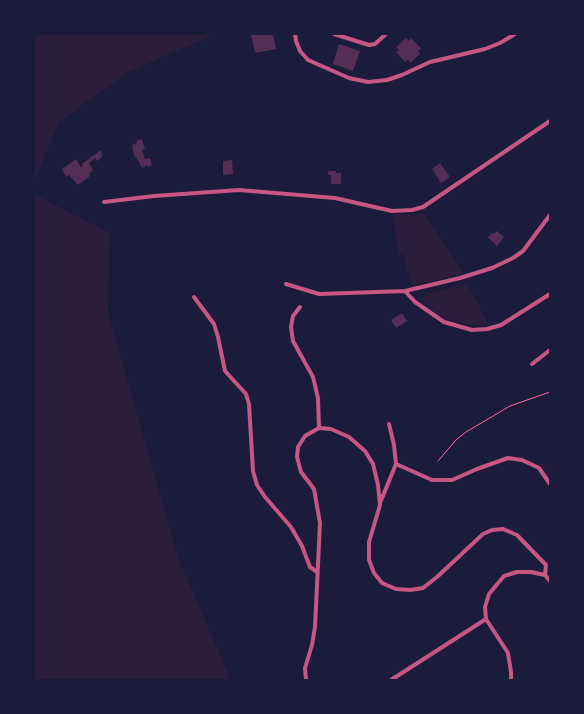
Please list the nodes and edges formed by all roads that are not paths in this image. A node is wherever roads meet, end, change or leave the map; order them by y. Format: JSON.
{"nodes":[{"id":1,"x":295,"y":34,"type":"edge"},
{"id":2,"x":334,"y":34,"type":"edge"},
{"id":3,"x":386,"y":34,"type":"edge"},
{"id":4,"x":515,"y":34,"type":"edge"},
{"id":5,"x":550,"y":121,"type":"edge"},
{"id":6,"x":104,"y":202,"type":"dead end"},
{"id":7,"x":550,"y":216,"type":"edge"},
{"id":8,"x":286,"y":284,"type":"dead end"},
{"id":9,"x":405,"y":291,"type":"junction"},
{"id":10,"x":550,"y":294,"type":"edge"},
{"id":11,"x":194,"y":297,"type":"dead end"},
{"id":12,"x":300,"y":308,"type":"dead end"},
{"id":13,"x":550,"y":350,"type":"edge"},
{"id":14,"x":532,"y":364,"type":"dead end"},
{"id":15,"x":389,"y":424,"type":"dead end"},
{"id":16,"x":319,"y":428,"type":"junction"},
{"id":17,"x":396,"y":464,"type":"junction"},
{"id":18,"x":550,"y":484,"type":"edge"},
{"id":19,"x":380,"y":505,"type":"junction"},
{"id":20,"x":317,"y":572,"type":"junction"},
{"id":21,"x":545,"y":575,"type":"junction"},
{"id":22,"x":550,"y":581,"type":"edge"},
{"id":23,"x":486,"y":619,"type":"junction"},
{"id":24,"x":306,"y":680,"type":"edge"},
{"id":25,"x":391,"y":680,"type":"edge"},
{"id":26,"x":511,"y":680,"type":"edge"}],
"edges":[{"from":1,"to":4,"type":"street"},
{"from":2,"to":3,"type":"street"},
{"from":5,"to":6,"type":"street"},
{"from":7,"to":9,"type":"street"},
{"from":8,"to":9,"type":"street"},
{"from":9,"to":10,"type":"street"},
{"from":11,"to":20,"type":"street"},
{"from":12,"to":16,"type":"street"},
{"from":13,"to":14,"type":"street"},
{"from":15,"to":17,"type":"street"},
{"from":16,"to":19,"type":"street"},
{"from":16,"to":20,"type":"street"},
{"from":17,"to":18,"type":"street"},
{"from":17,"to":19,"type":"street"},
{"from":19,"to":21,"type":"street"},
{"from":20,"to":24,"type":"street"},
{"from":21,"to":22,"type":"street"},
{"from":21,"to":23,"type":"street"},
{"from":23,"to":25,"type":"street"},
{"from":23,"to":26,"type":"street"}]}
